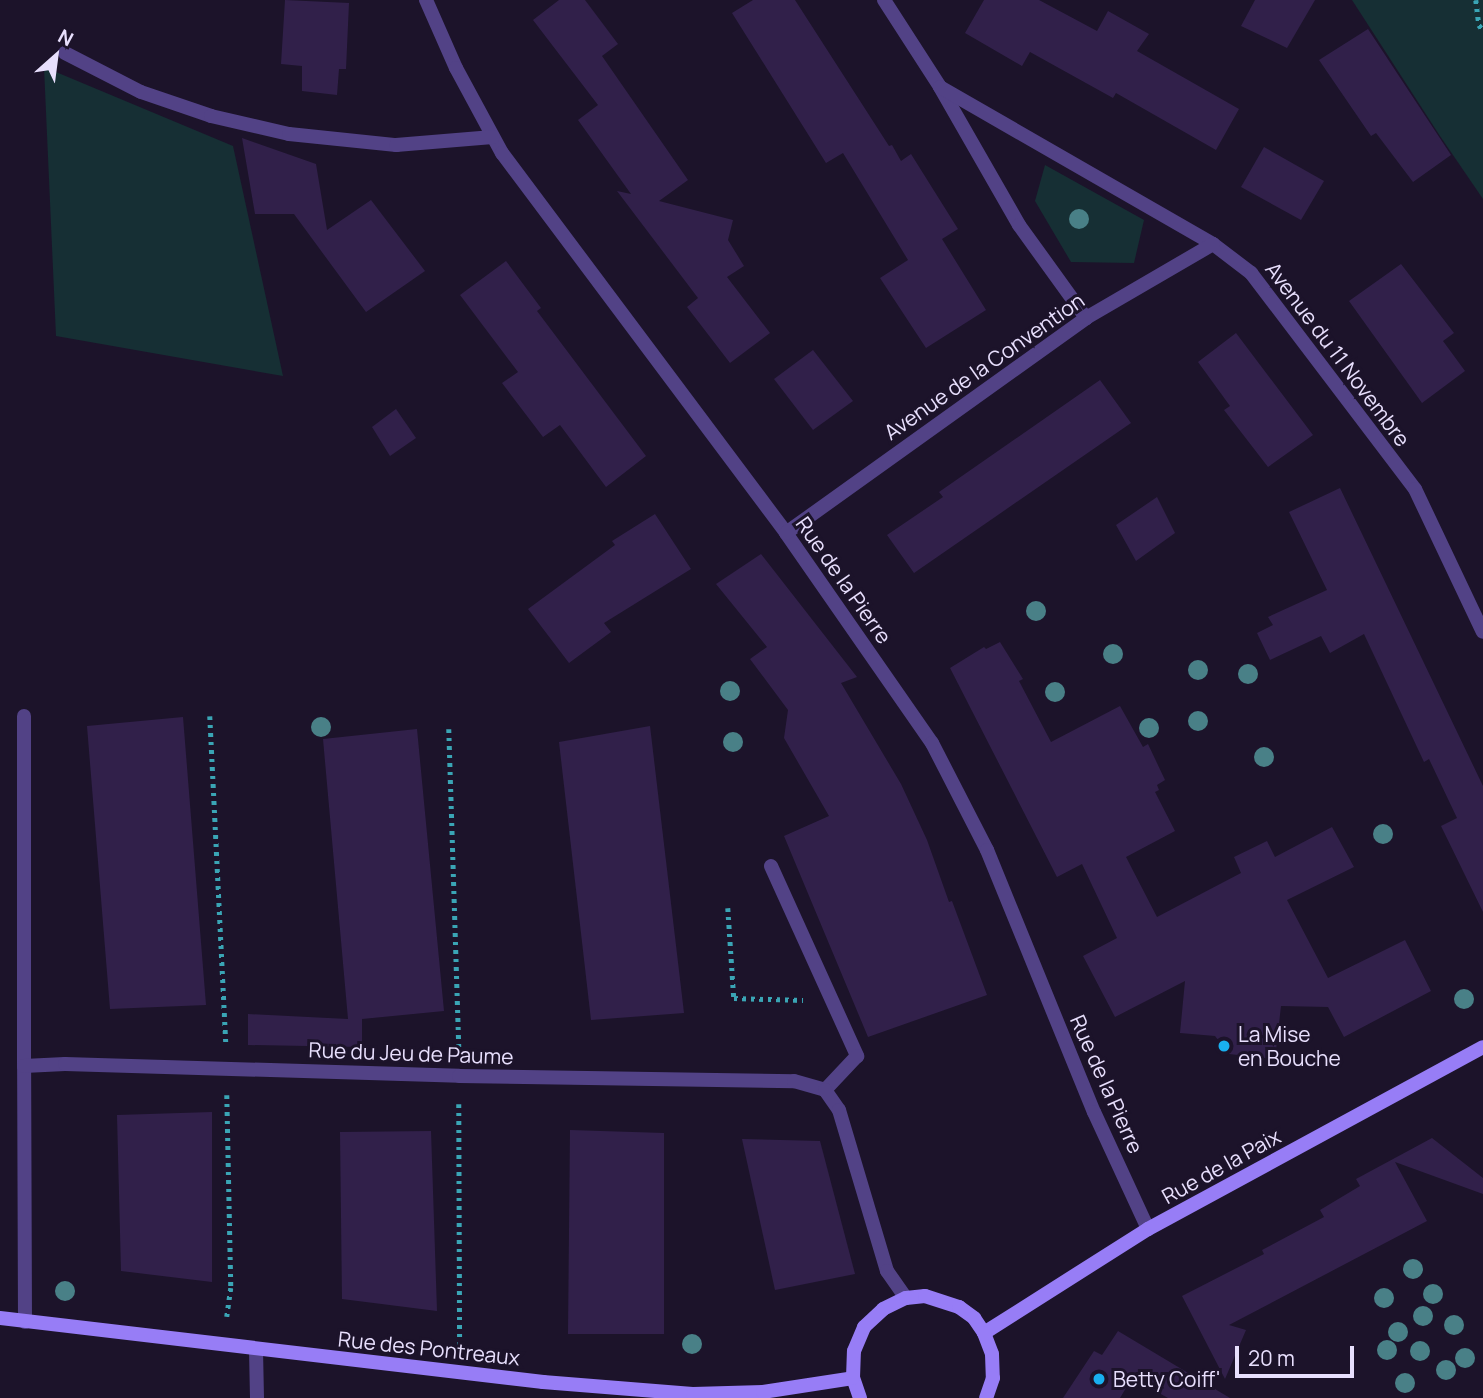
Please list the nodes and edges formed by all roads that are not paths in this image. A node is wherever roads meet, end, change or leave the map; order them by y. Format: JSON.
{"nodes":[{"id":1,"x":426,"y":0,"type":"edge"},
{"id":2,"x":884,"y":0,"type":"edge"},
{"id":3,"x":65,"y":53,"type":"dead end"},
{"id":4,"x":940,"y":87,"type":"junction"},
{"id":5,"x":493,"y":137,"type":"junction"},
{"id":6,"x":1213,"y":244,"type":"junction"},
{"id":7,"x":1086,"y":318,"type":"junction"},
{"id":8,"x":786,"y":533,"type":"junction"},
{"id":9,"x":1483,"y":632,"type":"edge"},
{"id":10,"x":24,"y":716,"type":"dead end"},
{"id":11,"x":771,"y":866,"type":"dead end"},
{"id":12,"x":1483,"y":1047,"type":"edge"},
{"id":13,"x":24,"y":1066,"type":"junction"},
{"id":14,"x":825,"y":1090,"type":"junction"},
{"id":15,"x":1148,"y":1230,"type":"junction"},
{"id":16,"x":906,"y":1298,"type":"junction"},
{"id":17,"x":0,"y":1318,"type":"edge"},
{"id":18,"x":25,"y":1322,"type":"junction"},
{"id":19,"x":985,"y":1333,"type":"junction"},
{"id":20,"x":256,"y":1350,"type":"junction"},
{"id":21,"x":853,"y":1378,"type":"junction"},
{"id":22,"x":257,"y":1398,"type":"edge"},
{"id":23,"x":860,"y":1398,"type":"edge"},
{"id":24,"x":986,"y":1398,"type":"edge"}],
"edges":[{"from":1,"to":5,"type":"street","name":"Rue de la Pierre"},
{"from":2,"to":4,"type":"street","name":"Avenue du 11 Novembre"},
{"from":3,"to":5,"type":"street"},
{"from":4,"to":6,"type":"street","name":"Avenue du 11 Novembre"},
{"from":4,"to":7,"type":"street","name":"Avenue du 11 Novembre"},
{"from":5,"to":8,"type":"street","name":"Rue de la Pierre"},
{"from":6,"to":7,"type":"street","name":"Avenue de la Convention"},
{"from":6,"to":9,"type":"street","name":"Avenue du 11 Novembre"},
{"from":7,"to":8,"type":"street","name":"Avenue de la Convention"},
{"from":8,"to":15,"type":"street","name":"Rue de la Pierre"},
{"from":10,"to":13,"type":"street"},
{"from":11,"to":14,"type":"street"},
{"from":12,"to":15,"type":"street","name":"Rue de la Paix"},
{"from":13,"to":14,"type":"street","name":"Rue du Jeu de Paume"},
{"from":13,"to":18,"type":"street"},
{"from":14,"to":16,"type":"street"},
{"from":15,"to":19,"type":"street","name":"Rue de la Paix"},
{"from":16,"to":19,"type":"street"},
{"from":16,"to":21,"type":"street"},
{"from":17,"to":18,"type":"street","name":"Rue des Pontreaux"},
{"from":18,"to":20,"type":"street","name":"Rue des Pontreaux"},
{"from":19,"to":24,"type":"street"},
{"from":20,"to":21,"type":"street","name":"Rue des Pontreaux"},
{"from":20,"to":22,"type":"street"},
{"from":21,"to":23,"type":"street"}]}
